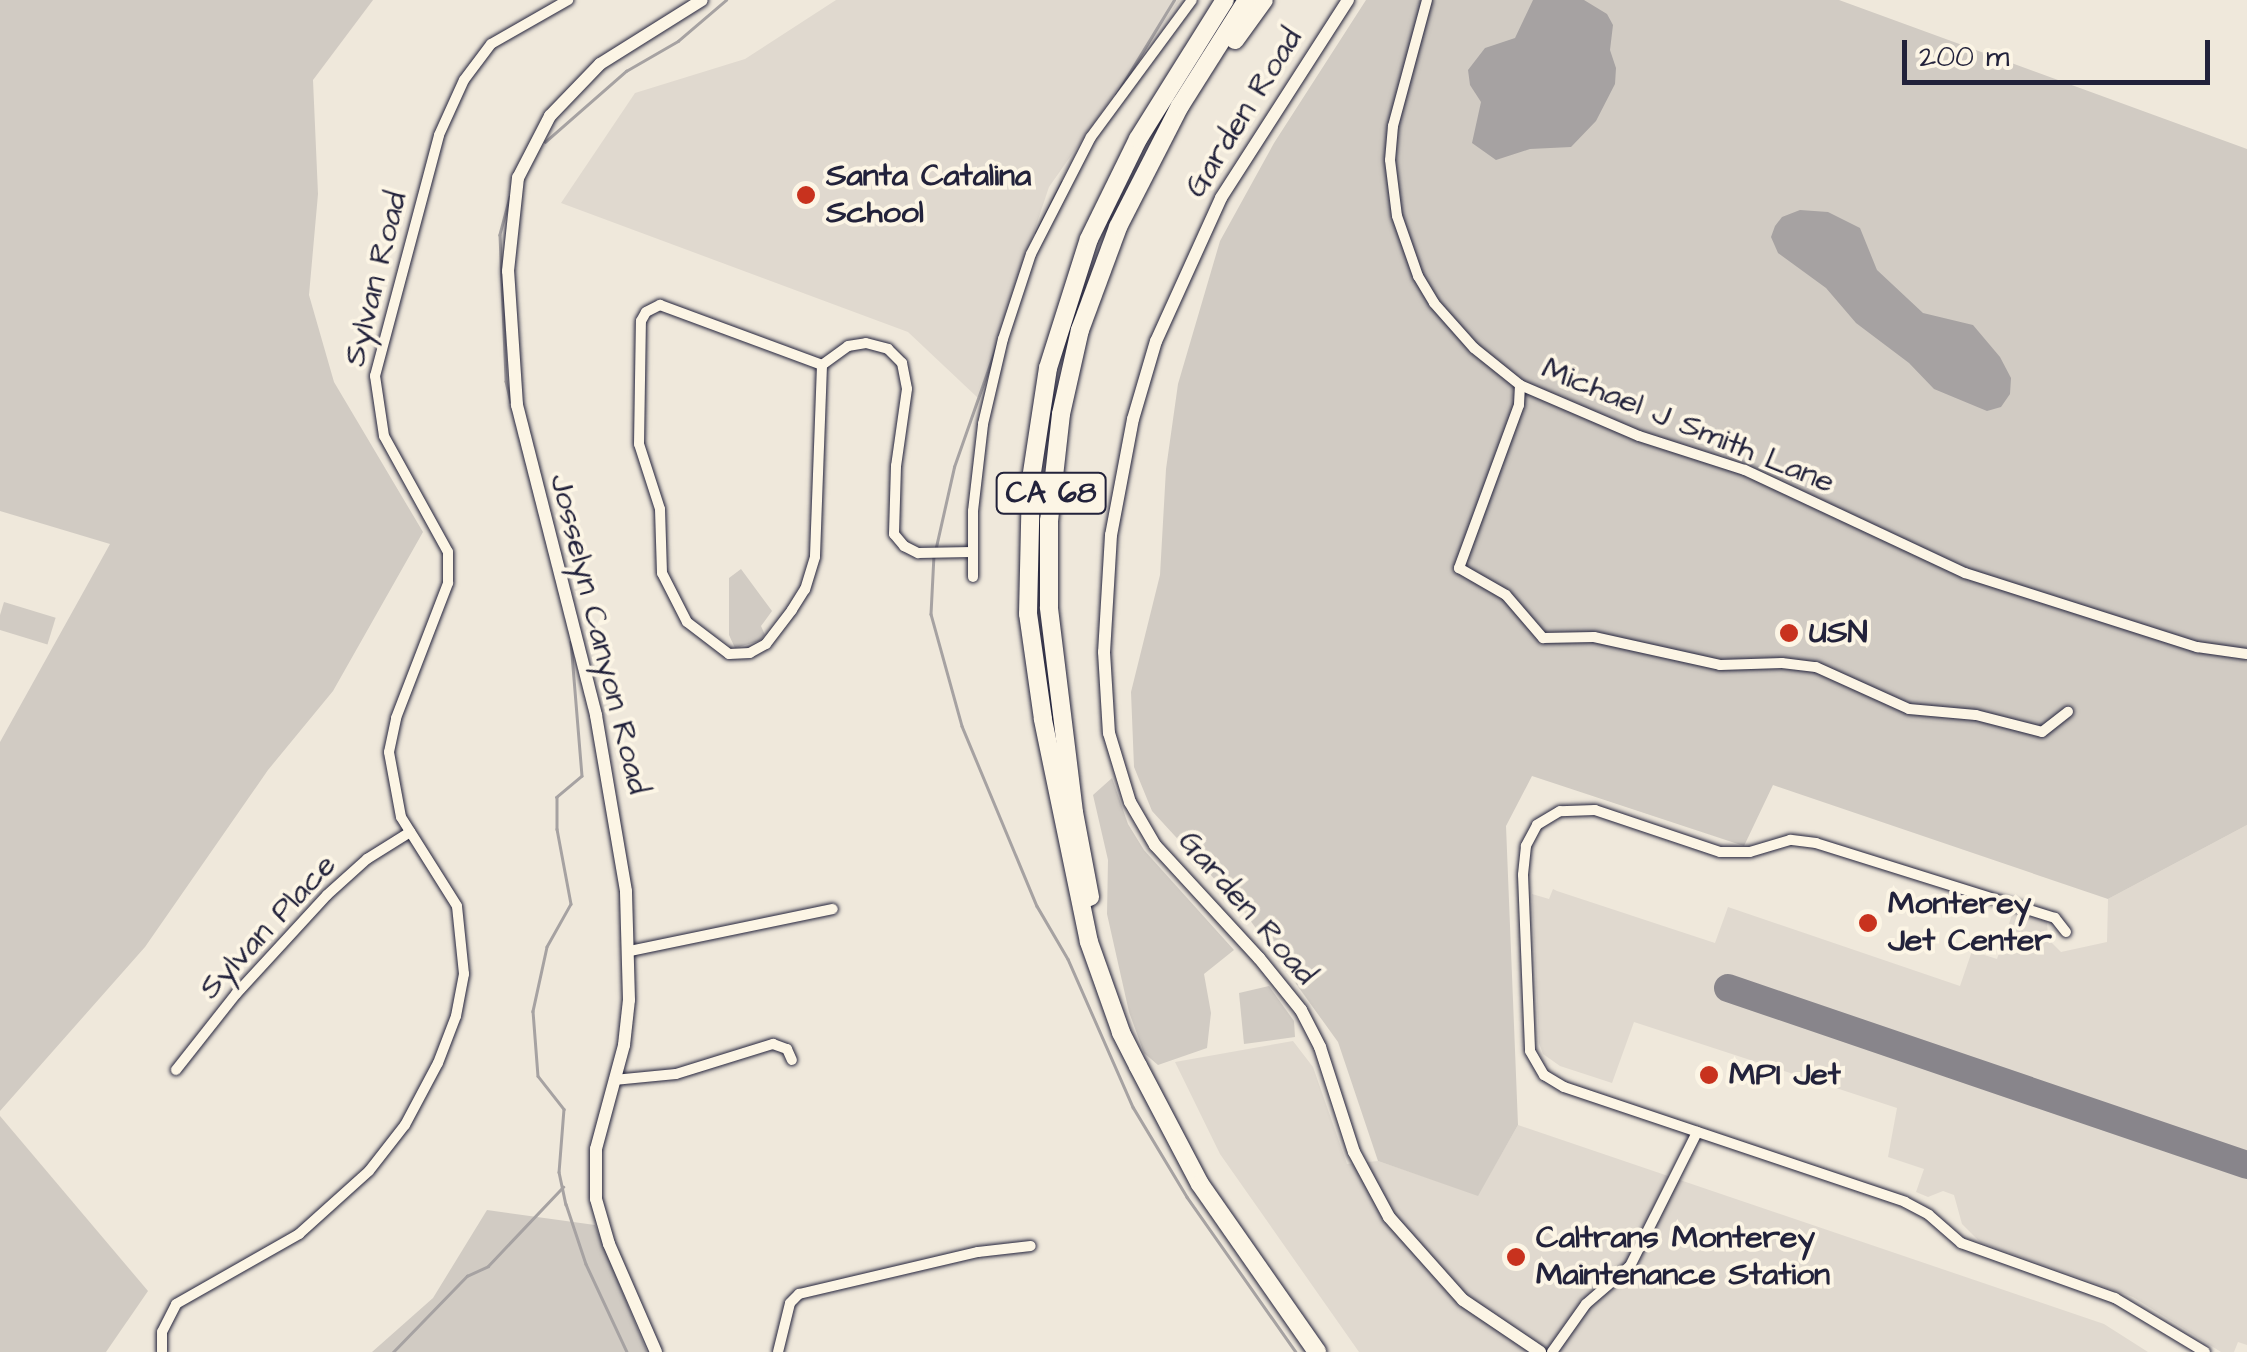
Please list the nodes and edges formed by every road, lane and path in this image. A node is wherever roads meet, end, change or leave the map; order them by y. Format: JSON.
{"nodes":[{"id":1,"x":568,"y":0,"type":"edge"},
{"id":2,"x":702,"y":0,"type":"edge"},
{"id":3,"x":1192,"y":0,"type":"edge"},
{"id":4,"x":1225,"y":0,"type":"edge"},
{"id":5,"x":1248,"y":0,"type":"edge"},
{"id":6,"x":1264,"y":0,"type":"edge"},
{"id":7,"x":1348,"y":0,"type":"edge"},
{"id":8,"x":1427,"y":0,"type":"edge"},
{"id":9,"x":1159,"y":146,"type":"junction"},
{"id":10,"x":822,"y":365,"type":"junction"},
{"id":11,"x":1520,"y":385,"type":"junction"},
{"id":12,"x":972,"y":552,"type":"junction"},
{"id":13,"x":973,"y":577,"type":"dead end"},
{"id":14,"x":2247,"y":654,"type":"edge"},
{"id":15,"x":2068,"y":712,"type":"dead end"},
{"id":16,"x":410,"y":832,"type":"junction"},
{"id":17,"x":834,"y":908,"type":"dead end"},
{"id":18,"x":2066,"y":932,"type":"dead end"},
{"id":19,"x":630,"y":951,"type":"junction"},
{"id":20,"x":792,"y":1060,"type":"dead end"},
{"id":21,"x":1138,"y":1066,"type":"junction"},
{"id":22,"x":176,"y":1070,"type":"dead end"},
{"id":23,"x":614,"y":1080,"type":"junction"},
{"id":24,"x":1697,"y":1132,"type":"junction"},
{"id":25,"x":1031,"y":1246,"type":"dead end"},
{"id":26,"x":162,"y":1352,"type":"edge"},
{"id":27,"x":656,"y":1352,"type":"edge"},
{"id":28,"x":778,"y":1352,"type":"edge"},
{"id":29,"x":1317,"y":1352,"type":"edge"},
{"id":30,"x":1540,"y":1352,"type":"edge"},
{"id":31,"x":1552,"y":1352,"type":"edge"},
{"id":32,"x":2205,"y":1352,"type":"edge"}],
"edges":[{"from":1,"to":16,"type":"street","name":"Sylvan Road"},
{"from":2,"to":19,"type":"street","name":"Josselyn Canyon Road"},
{"from":3,"to":12,"type":"street"},
{"from":4,"to":21,"type":"highway","number":"CA 68"},
{"from":5,"to":9,"type":"highway","number":"CA 68"},
{"from":6,"to":9,"type":"highway"},
{"from":7,"to":30,"type":"street","name":"Garden Road"},
{"from":8,"to":11,"type":"street","name":"Michael J Smith Lane"},
{"from":9,"to":21,"type":"highway","number":"CA 68"},
{"from":10,"to":10,"type":"street"},
{"from":10,"to":12,"type":"street"},
{"from":11,"to":14,"type":"street","name":"Michael J Smith Lane"},
{"from":11,"to":15,"type":"street"},
{"from":12,"to":13,"type":"street"},
{"from":16,"to":22,"type":"street","name":"Sylvan Place"},
{"from":16,"to":26,"type":"street","name":"Sylvan Road"},
{"from":17,"to":19,"type":"street"},
{"from":18,"to":24,"type":"street"},
{"from":19,"to":23,"type":"street","name":"Josselyn Canyon Road"},
{"from":20,"to":23,"type":"street"},
{"from":21,"to":29,"type":"highway","number":"CA 68"},
{"from":23,"to":27,"type":"street","name":"Josselyn Canyon Road"},
{"from":24,"to":31,"type":"street"},
{"from":24,"to":32,"type":"street"},
{"from":25,"to":28,"type":"street"}]}
